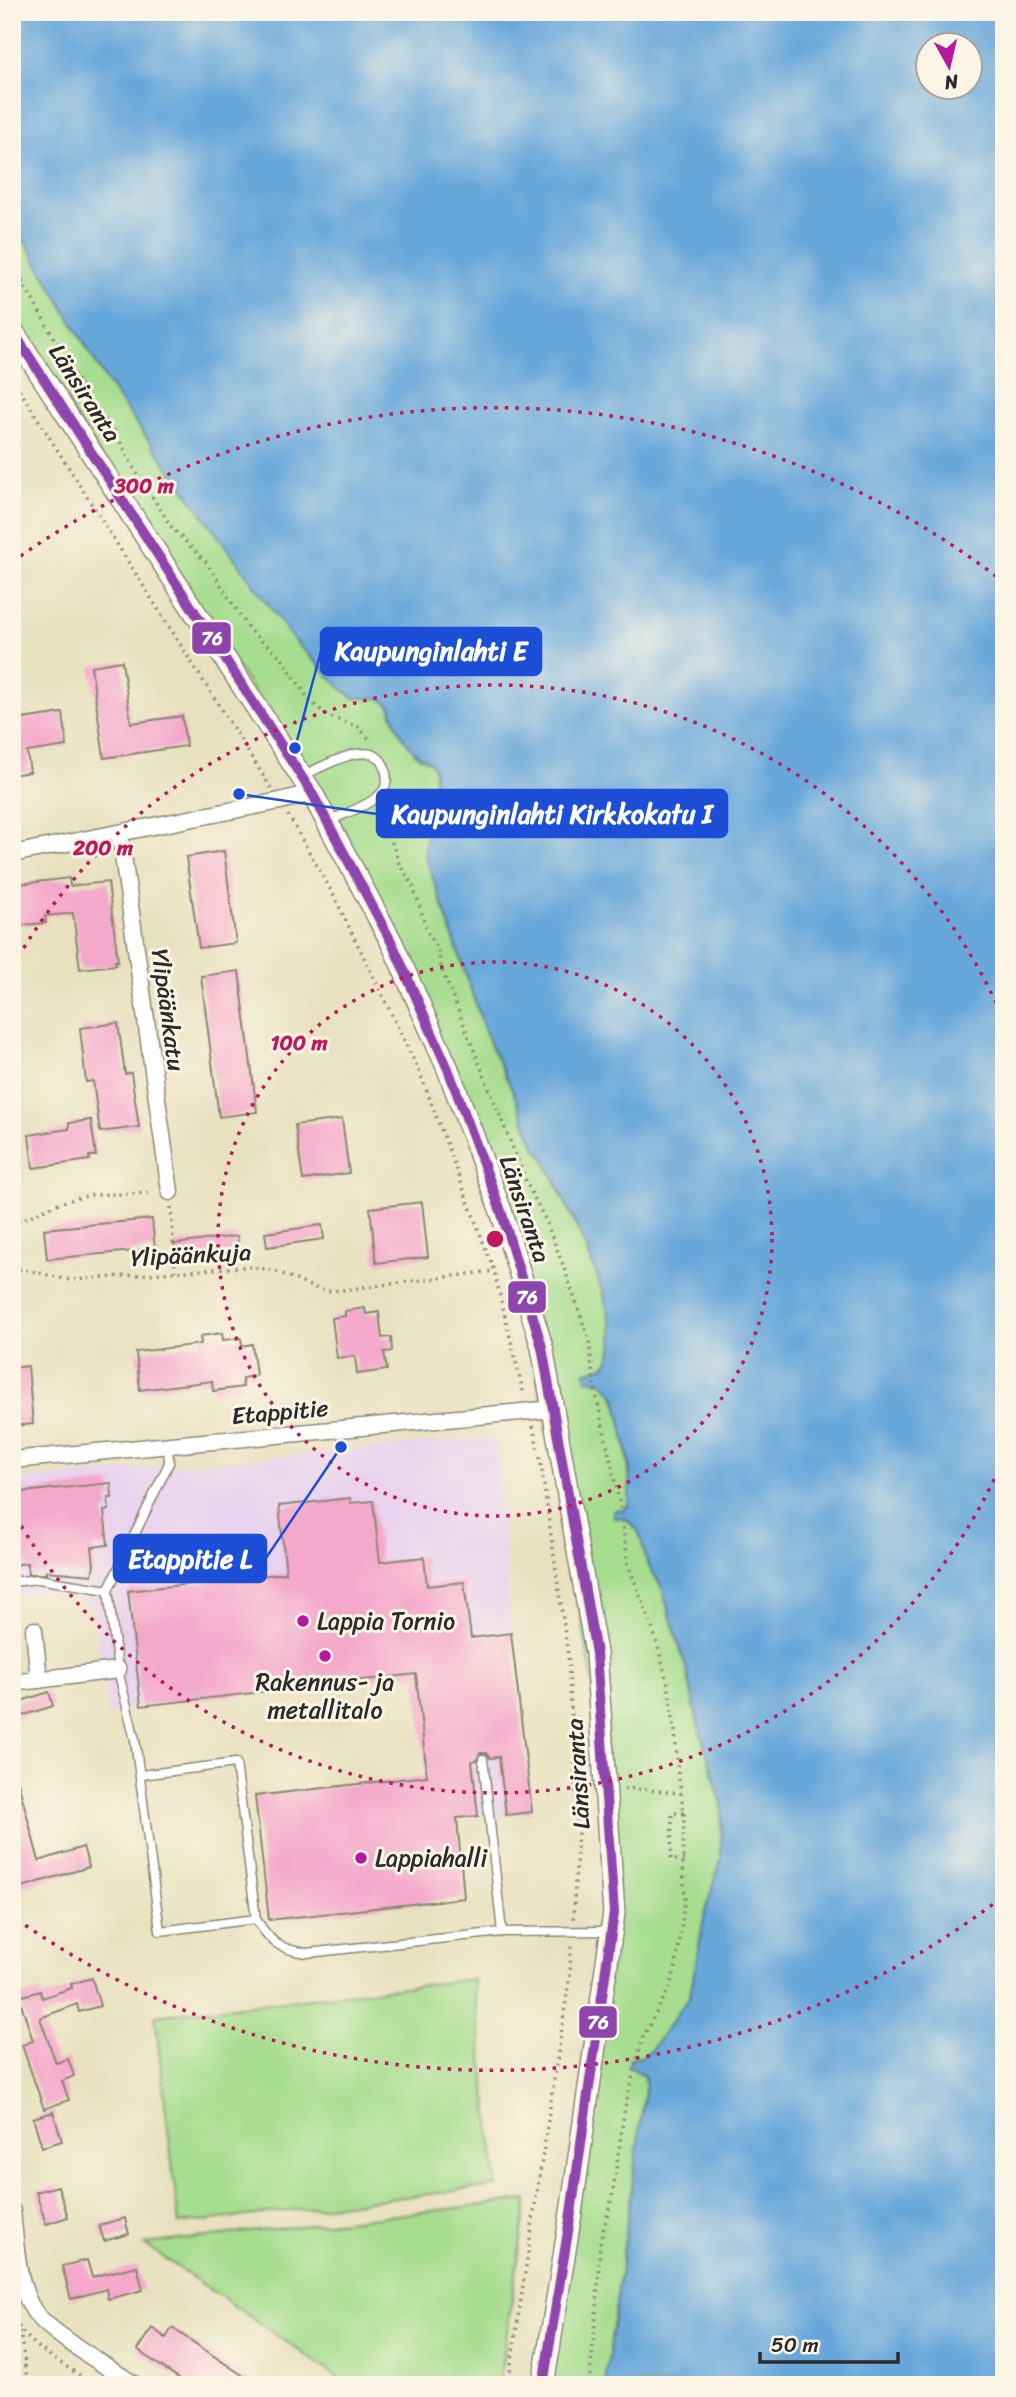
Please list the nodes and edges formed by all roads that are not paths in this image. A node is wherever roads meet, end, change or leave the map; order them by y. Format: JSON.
{"nodes":[{"id":1,"x":12,"y":330,"type":"edge"},
{"id":2,"x":307,"y":785,"type":"junction"},
{"id":3,"x":327,"y":822,"type":"junction"},
{"id":4,"x":120,"y":834,"type":"junction"},
{"id":5,"x":12,"y":854,"type":"edge"},
{"id":6,"x":170,"y":1192,"type":"road end"},
{"id":7,"x":553,"y":1409,"type":"junction"},
{"id":8,"x":167,"y":1446,"type":"junction"},
{"id":9,"x":12,"y":1460,"type":"edge"},
{"id":10,"x":12,"y":1582,"type":"edge"},
{"id":11,"x":108,"y":1590,"type":"junction"},
{"id":12,"x":34,"y":1630,"type":"dead end"},
{"id":13,"x":118,"y":1671,"type":"junction"},
{"id":14,"x":39,"y":1680,"type":"junction"},
{"id":15,"x":12,"y":1683,"type":"edge"},
{"id":16,"x":483,"y":1759,"type":"dead end"},
{"id":17,"x":140,"y":1775,"type":"junction"},
{"id":18,"x":256,"y":1919,"type":"junction"},
{"id":19,"x":612,"y":1931,"type":"junction"},
{"id":20,"x":502,"y":1932,"type":"junction"},
{"id":21,"x":13,"y":2217,"type":"edge"},
{"id":22,"x":135,"y":2385,"type":"edge"},
{"id":23,"x":543,"y":2385,"type":"edge"}],
"edges":[{"from":1,"to":2,"type":"street","name":"Länsiranta"},
{"from":2,"to":3,"type":"street","name":"Länsiranta"},
{"from":2,"to":3,"type":"lane"},
{"from":2,"to":4,"type":"street"},
{"from":3,"to":7,"type":"street","name":"Länsiranta"},
{"from":4,"to":5,"type":"street"},
{"from":4,"to":6,"type":"street","name":"Ylipäänkatu"},
{"from":7,"to":8,"type":"street","name":"Etappitie"},
{"from":7,"to":19,"type":"street","name":"Länsiranta"},
{"from":8,"to":9,"type":"street","name":"Etappitie"},
{"from":8,"to":11,"type":"lane"},
{"from":10,"to":11,"type":"lane"},
{"from":11,"to":13,"type":"lane"},
{"from":12,"to":14,"type":"street"},
{"from":13,"to":14,"type":"street"},
{"from":13,"to":17,"type":"lane"},
{"from":14,"to":15,"type":"street"},
{"from":16,"to":20,"type":"lane"},
{"from":17,"to":18,"type":"lane"},
{"from":17,"to":18,"type":"lane"},
{"from":18,"to":20,"type":"lane"},
{"from":19,"to":20,"type":"lane"},
{"from":19,"to":23,"type":"street","name":"Länsiranta"},
{"from":21,"to":22,"type":"street"}]}
